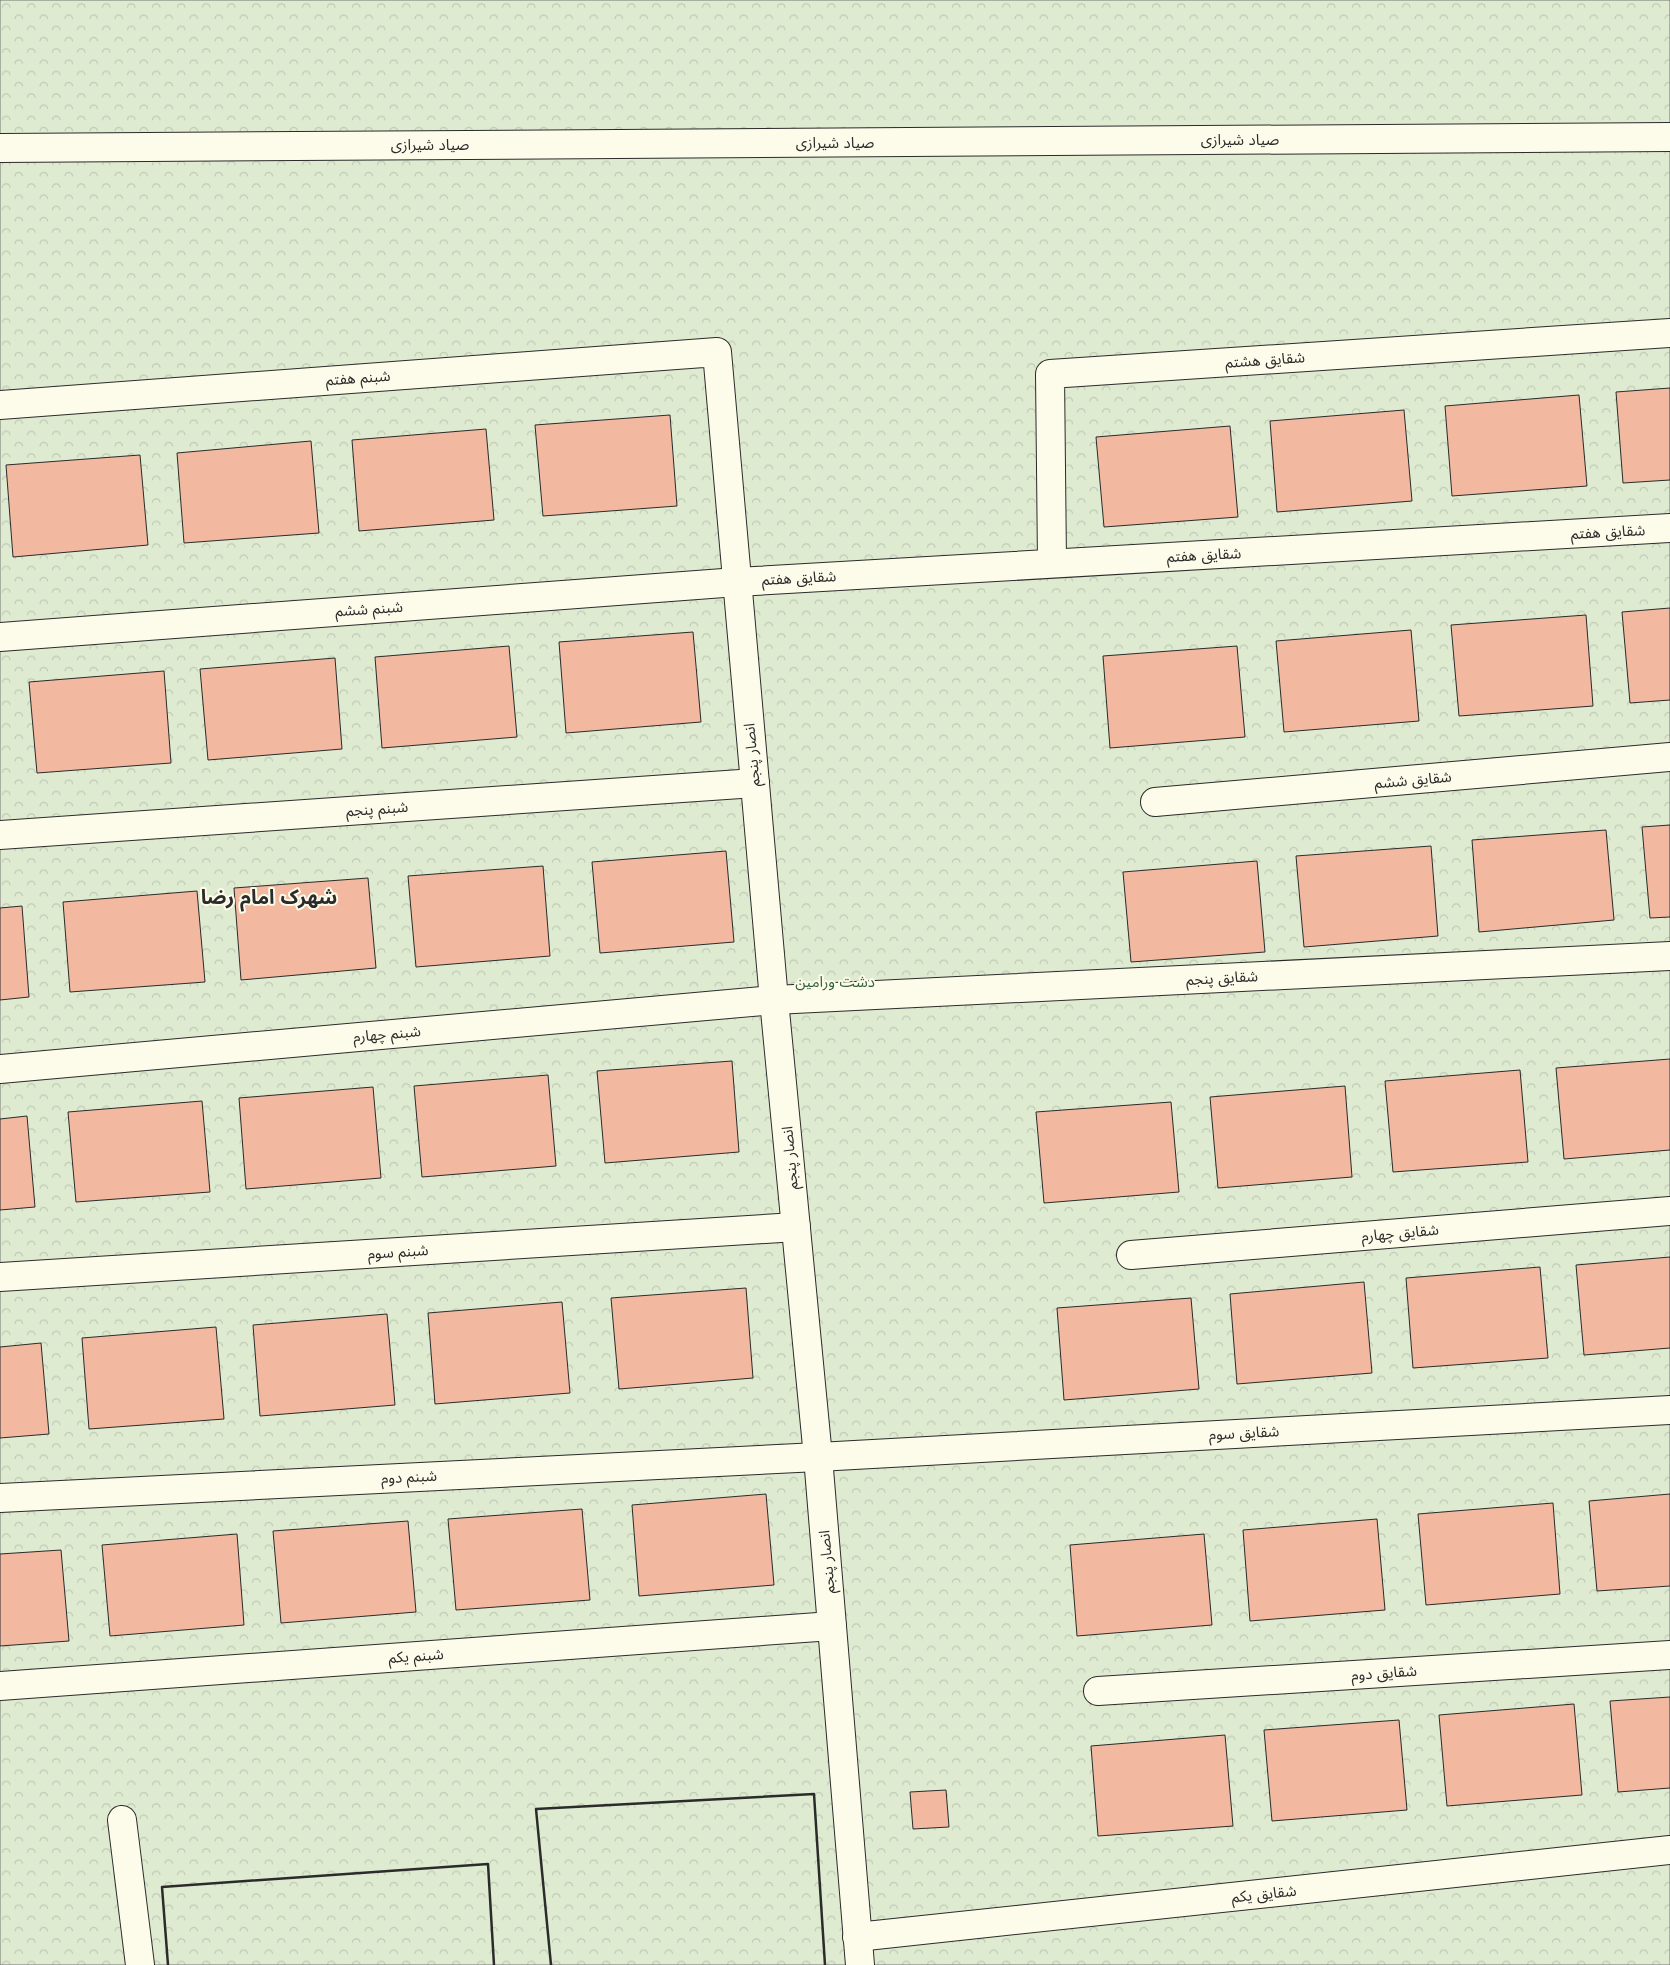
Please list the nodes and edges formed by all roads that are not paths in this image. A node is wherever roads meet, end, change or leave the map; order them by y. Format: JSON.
{"nodes":[{"id":1,"x":1670,"y":137,"type":"edge"},
{"id":2,"x":0,"y":148,"type":"edge"},
{"id":3,"x":1670,"y":333,"type":"edge"},
{"id":4,"x":717,"y":352,"type":"joint"},
{"id":5,"x":0,"y":405,"type":"edge"},
{"id":6,"x":1670,"y":528,"type":"edge"},
{"id":7,"x":1052,"y":564,"type":"junction"},
{"id":8,"x":737,"y":582,"type":"junction"},
{"id":9,"x":0,"y":637,"type":"edge"},
{"id":10,"x":1670,"y":757,"type":"edge"},
{"id":11,"x":755,"y":783,"type":"junction"},
{"id":12,"x":1155,"y":802,"type":"dead end"},
{"id":13,"x":0,"y":835,"type":"edge"},
{"id":14,"x":1670,"y":956,"type":"edge"},
{"id":15,"x":774,"y":1000,"type":"junction"},
{"id":16,"x":0,"y":1069,"type":"edge"},
{"id":17,"x":1670,"y":1211,"type":"edge"},
{"id":18,"x":796,"y":1227,"type":"junction"},
{"id":19,"x":1131,"y":1255,"type":"dead end"},
{"id":20,"x":0,"y":1277,"type":"edge"},
{"id":21,"x":1670,"y":1410,"type":"edge"},
{"id":22,"x":818,"y":1457,"type":"junction"},
{"id":23,"x":0,"y":1498,"type":"edge"},
{"id":24,"x":832,"y":1626,"type":"junction"},
{"id":25,"x":1670,"y":1655,"type":"edge"},
{"id":26,"x":0,"y":1686,"type":"edge"},
{"id":27,"x":1098,"y":1690,"type":"dead end"},
{"id":28,"x":122,"y":1820,"type":"dead end"},
{"id":29,"x":1670,"y":1850,"type":"edge"},
{"id":30,"x":858,"y":1937,"type":"junction"},
{"id":31,"x":140,"y":1965,"type":"edge"},
{"id":32,"x":860,"y":1965,"type":"edge"}],
"edges":[{"from":1,"to":2,"type":"street","name":"صیاد شیرازی"},
{"from":3,"to":7,"type":"street","name":"شقایق هشتم"},
{"from":4,"to":5,"type":"street","name":"شبنم هفتم"},
{"from":4,"to":8,"type":"street","name":"انصار پنجم"},
{"from":6,"to":7,"type":"street","name":"شقایق هفتم"},
{"from":7,"to":8,"type":"street","name":"شقایق هفتم"},
{"from":8,"to":9,"type":"street","name":"شبنم ششم"},
{"from":8,"to":11,"type":"street","name":"انصار پنجم"},
{"from":10,"to":12,"type":"street","name":"شقایق ششم"},
{"from":11,"to":13,"type":"street","name":"شبنم پنجم"},
{"from":11,"to":15,"type":"street","name":"انصار پنجم"},
{"from":14,"to":15,"type":"street","name":"شقایق پنجم"},
{"from":15,"to":16,"type":"street","name":"شبنم چهارم"},
{"from":15,"to":18,"type":"street","name":"انصار پنجم"},
{"from":17,"to":19,"type":"street","name":"شقایق چهارم"},
{"from":18,"to":20,"type":"street","name":"شبنم سوم"},
{"from":18,"to":22,"type":"street","name":"انصار پنجم"},
{"from":21,"to":22,"type":"street","name":"شقایق سوم"},
{"from":22,"to":23,"type":"street","name":"شبنم دوم"},
{"from":22,"to":24,"type":"street","name":"انصار پنجم"},
{"from":24,"to":26,"type":"street","name":"شبنم یکم"},
{"from":24,"to":30,"type":"street","name":"انصار پنجم"},
{"from":25,"to":27,"type":"street","name":"شقایق دوم"},
{"from":28,"to":31,"type":"street"},
{"from":29,"to":30,"type":"street","name":"شقایق یکم"},
{"from":30,"to":32,"type":"street","name":"انصار پنجم"}]}
